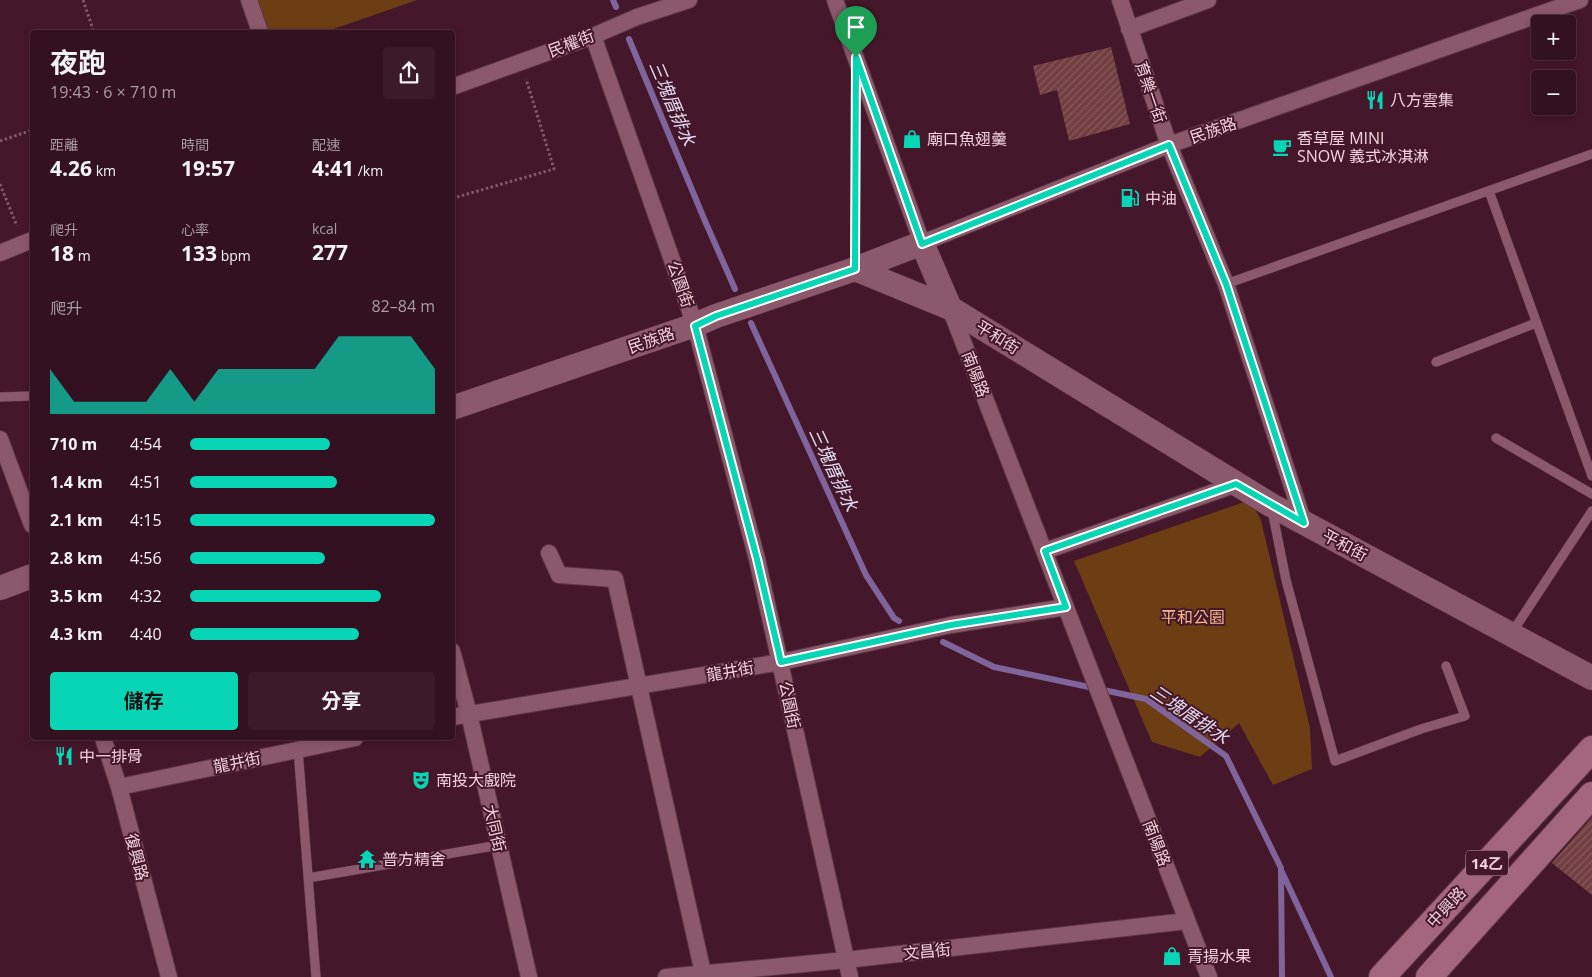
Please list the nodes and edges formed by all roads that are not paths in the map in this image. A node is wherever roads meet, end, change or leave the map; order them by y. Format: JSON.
{"nodes":[{"id":1,"x":249,"y":0,"type":"edge"},
{"id":2,"x":689,"y":0,"type":"edge"},
{"id":3,"x":835,"y":0,"type":"edge"},
{"id":4,"x":1120,"y":0,"type":"edge"},
{"id":5,"x":1208,"y":0,"type":"edge"},
{"id":6,"x":1580,"y":0,"type":"edge"},
{"id":7,"x":1129,"y":29,"type":"junction"},
{"id":8,"x":259,"y":30,"type":"edge"},
{"id":9,"x":593,"y":36,"type":"junction"},
{"id":10,"x":856,"y":57,"type":"junction"},
{"id":11,"x":455,"y":86,"type":"edge"},
{"id":12,"x":1169,"y":145,"type":"junction"},
{"id":13,"x":1592,"y":154,"type":"edge"},
{"id":14,"x":1489,"y":191,"type":"junction"},
{"id":15,"x":28,"y":242,"type":"edge"},
{"id":16,"x":922,"y":244,"type":"junction"},
{"id":17,"x":0,"y":253,"type":"edge"},
{"id":18,"x":855,"y":269,"type":"junction"},
{"id":19,"x":1226,"y":284,"type":"junction"},
{"id":20,"x":950,"y":308,"type":"junction"},
{"id":21,"x":1536,"y":323,"type":"junction"},
{"id":22,"x":695,"y":326,"type":"junction"},
{"id":23,"x":1436,"y":362,"type":"dead end"},
{"id":24,"x":30,"y":396,"type":"edge"},
{"id":25,"x":0,"y":397,"type":"edge"},
{"id":26,"x":455,"y":407,"type":"edge"},
{"id":27,"x":1496,"y":438,"type":"dead end"},
{"id":28,"x":0,"y":439,"type":"edge"},
{"id":29,"x":1592,"y":476,"type":"edge"},
{"id":30,"x":1236,"y":484,"type":"junction"},
{"id":31,"x":1592,"y":494,"type":"edge"},
{"id":32,"x":1271,"y":505,"type":"junction"},
{"id":33,"x":1592,"y":511,"type":"edge"},
{"id":34,"x":30,"y":520,"type":"edge"},
{"id":35,"x":1304,"y":523,"type":"junction"},
{"id":36,"x":1045,"y":551,"type":"junction"},
{"id":37,"x":549,"y":553,"type":"dead end"},
{"id":38,"x":30,"y":577,"type":"edge"},
{"id":39,"x":0,"y":588,"type":"edge"},
{"id":40,"x":1066,"y":607,"type":"junction"},
{"id":41,"x":1510,"y":634,"type":"junction"},
{"id":42,"x":455,"y":662,"type":"edge"},
{"id":43,"x":781,"y":662,"type":"junction"},
{"id":44,"x":1446,"y":666,"type":"dead end"},
{"id":45,"x":1592,"y":678,"type":"edge"},
{"id":46,"x":640,"y":686,"type":"junction"},
{"id":47,"x":469,"y":714,"type":"junction"},
{"id":48,"x":455,"y":716,"type":"edge"},
{"id":49,"x":104,"y":740,"type":"edge"},
{"id":50,"x":345,"y":740,"type":"edge"},
{"id":51,"x":298,"y":749,"type":"junction"},
{"id":52,"x":1592,"y":749,"type":"edge"},
{"id":53,"x":119,"y":788,"type":"junction"},
{"id":54,"x":1592,"y":795,"type":"edge"},
{"id":55,"x":499,"y":845,"type":"junction"},
{"id":56,"x":308,"y":878,"type":"junction"},
{"id":57,"x":1188,"y":921,"type":"junction"},
{"id":58,"x":846,"y":960,"type":"junction"},
{"id":59,"x":703,"y":974,"type":"junction"},
{"id":60,"x":169,"y":977,"type":"edge"},
{"id":61,"x":316,"y":977,"type":"edge"},
{"id":62,"x":529,"y":977,"type":"edge"},
{"id":63,"x":666,"y":977,"type":"edge"},
{"id":64,"x":850,"y":977,"type":"edge"},
{"id":65,"x":1209,"y":977,"type":"edge"},
{"id":66,"x":1382,"y":977,"type":"edge"},
{"id":67,"x":1429,"y":977,"type":"edge"}],
"edges":[{"from":1,"to":8,"type":"street"},
{"from":2,"to":9,"type":"street","name":"民權街"},
{"from":3,"to":10,"type":"street","name":"南陽路"},
{"from":4,"to":7,"type":"street","name":"育樂一街"},
{"from":5,"to":7,"type":"street"},
{"from":6,"to":12,"type":"street","name":"民族路"},
{"from":7,"to":12,"type":"street","name":"育樂一街"},
{"from":9,"to":11,"type":"street","name":"民權街"},
{"from":9,"to":22,"type":"street","name":"公園街"},
{"from":10,"to":16,"type":"street","name":"南陽路"},
{"from":10,"to":18,"type":"lane"},
{"from":12,"to":16,"type":"street","name":"民族路"},
{"from":12,"to":19,"type":"street","name":"育樂一街"},
{"from":13,"to":14,"type":"lane"},
{"from":14,"to":19,"type":"lane"},
{"from":14,"to":21,"type":"lane"},
{"from":15,"to":17,"type":"street"},
{"from":16,"to":18,"type":"main road","name":"民族路"},
{"from":16,"to":20,"type":"main road","name":"南陽路"},
{"from":18,"to":20,"type":"main road","name":"平和街"},
{"from":18,"to":22,"type":"main road","name":"民族路"},
{"from":19,"to":35,"type":"street","name":"育樂一街"},
{"from":20,"to":30,"type":"main road","name":"平和街"},
{"from":20,"to":36,"type":"street","name":"南陽路"},
{"from":21,"to":23,"type":"lane"},
{"from":21,"to":29,"type":"lane"},
{"from":22,"to":26,"type":"main road","name":"民族路"},
{"from":22,"to":43,"type":"street","name":"公園街"},
{"from":24,"to":25,"type":"lane"},
{"from":27,"to":31,"type":"lane"},
{"from":28,"to":34,"type":"street"},
{"from":30,"to":32,"type":"main road","name":"平和街"},
{"from":30,"to":36,"type":"street"},
{"from":32,"to":35,"type":"main road","name":"平和街"},
{"from":32,"to":44,"type":"lane"},
{"from":33,"to":41,"type":"lane"},
{"from":35,"to":41,"type":"main road","name":"平和街"},
{"from":36,"to":40,"type":"street","name":"南陽路"},
{"from":37,"to":46,"type":"street"},
{"from":38,"to":39,"type":"main road"},
{"from":40,"to":43,"type":"street","name":"龍井街"},
{"from":40,"to":57,"type":"street","name":"南陽路"},
{"from":41,"to":45,"type":"main road","name":"平和街"},
{"from":42,"to":47,"type":"street","name":"大同街"},
{"from":43,"to":46,"type":"street","name":"龍井街"},
{"from":43,"to":58,"type":"street","name":"公園街"},
{"from":46,"to":47,"type":"street","name":"龍井街"},
{"from":46,"to":59,"type":"street"},
{"from":47,"to":48,"type":"street","name":"龍井街"},
{"from":47,"to":55,"type":"street","name":"大同街"},
{"from":49,"to":53,"type":"street","name":"復興路"},
{"from":50,"to":51,"type":"street","name":"龍井街"},
{"from":51,"to":53,"type":"street","name":"龍井街"},
{"from":51,"to":56,"type":"lane"},
{"from":52,"to":66,"type":"main road","name":"中興路","number":"14乙"},
{"from":53,"to":60,"type":"street","name":"復興路"},
{"from":54,"to":67,"type":"main road","name":"中興路","number":"14乙"},
{"from":55,"to":56,"type":"lane"},
{"from":55,"to":62,"type":"street","name":"大同街"},
{"from":56,"to":61,"type":"lane"},
{"from":57,"to":58,"type":"street","name":"文昌街"},
{"from":57,"to":65,"type":"street","name":"南陽路"},
{"from":58,"to":59,"type":"street","name":"文昌街"},
{"from":58,"to":64,"type":"street","name":"公園街"},
{"from":59,"to":63,"type":"street","name":"文昌街"}]}
